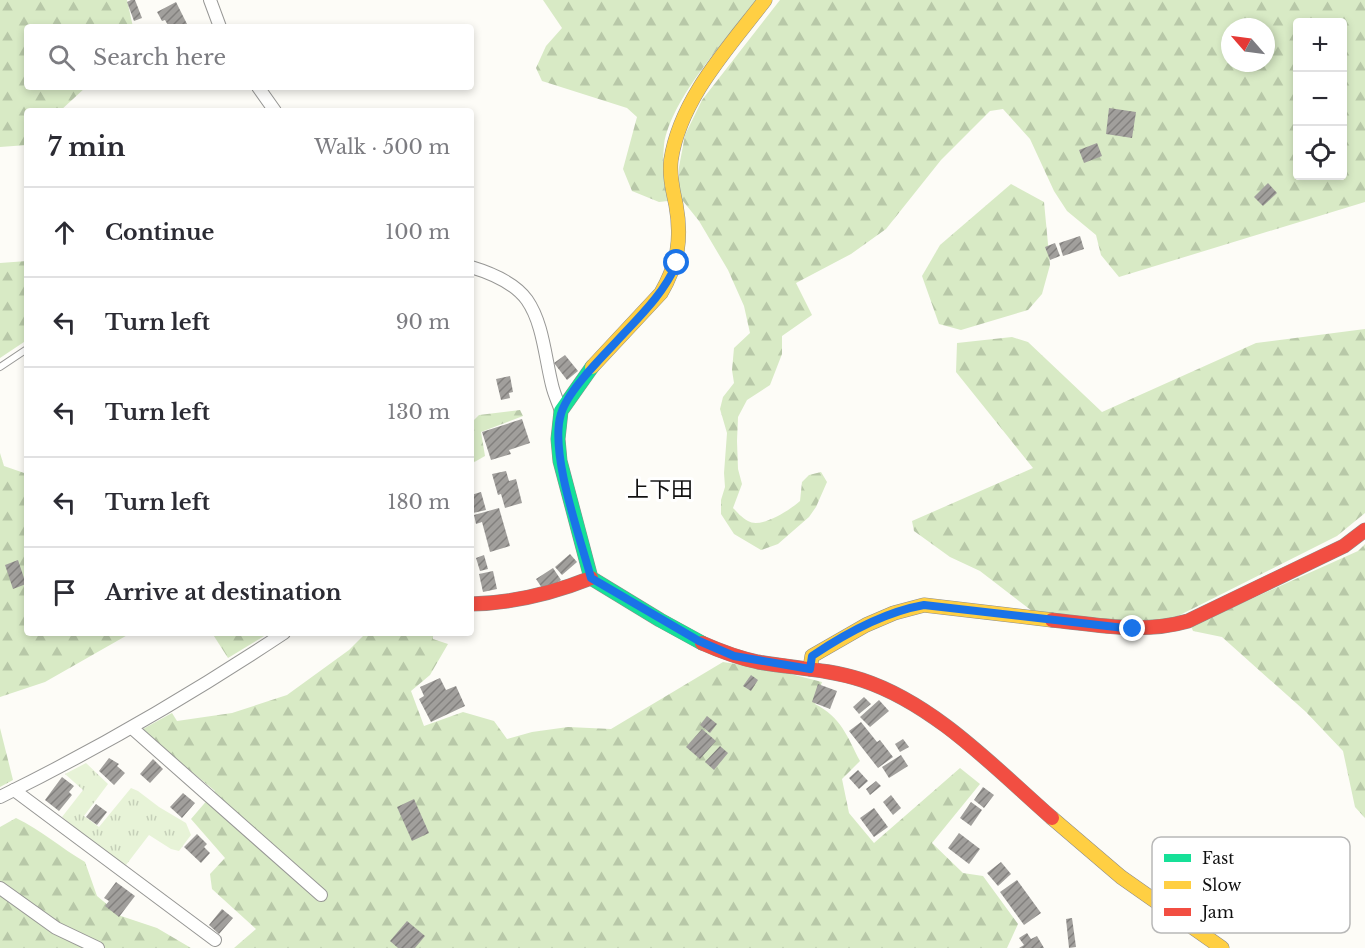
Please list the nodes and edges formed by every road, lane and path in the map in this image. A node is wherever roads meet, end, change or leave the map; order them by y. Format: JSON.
{"nodes":[{"id":1,"x":210,"y":0,"type":"edge"},
{"id":2,"x":765,"y":0,"type":"edge"},
{"id":3,"x":219,"y":24,"type":"edge"},
{"id":4,"x":260,"y":90,"type":"edge"},
{"id":5,"x":273,"y":108,"type":"edge"},
{"id":6,"x":474,"y":268,"type":"edge"},
{"id":7,"x":24,"y":351,"type":"edge"},
{"id":8,"x":0,"y":367,"type":"edge"},
{"id":9,"x":561,"y":411,"type":"junction"},
{"id":10,"x":1365,"y":530,"type":"edge"},
{"id":11,"x":591,"y":578,"type":"junction"},
{"id":12,"x":474,"y":604,"type":"edge"},
{"id":13,"x":279,"y":636,"type":"edge"},
{"id":14,"x":810,"y":669,"type":"junction"},
{"id":15,"x":132,"y":728,"type":"junction"},
{"id":16,"x":14,"y":790,"type":"junction"},
{"id":17,"x":0,"y":797,"type":"edge"},
{"id":18,"x":0,"y":888,"type":"edge"},
{"id":19,"x":321,"y":895,"type":"dead end"},
{"id":20,"x":1152,"y":899,"type":"edge"},
{"id":21,"x":1201,"y":933,"type":"edge"},
{"id":22,"x":215,"y":940,"type":"dead end"},
{"id":23,"x":98,"y":948,"type":"edge"},
{"id":24,"x":1222,"y":948,"type":"edge"}],
"edges":[{"from":1,"to":3,"type":"street"},
{"from":2,"to":9,"type":"street"},
{"from":4,"to":5,"type":"street"},
{"from":6,"to":9,"type":"street"},
{"from":7,"to":8,"type":"lane"},
{"from":9,"to":11,"type":"street"},
{"from":10,"to":14,"type":"street"},
{"from":11,"to":12,"type":"street"},
{"from":11,"to":14,"type":"street"},
{"from":13,"to":15,"type":"street"},
{"from":14,"to":20,"type":"street"},
{"from":15,"to":16,"type":"street"},
{"from":15,"to":19,"type":"street"},
{"from":16,"to":17,"type":"street"},
{"from":16,"to":22,"type":"street"},
{"from":18,"to":23,"type":"street"},
{"from":21,"to":24,"type":"street"}]}
